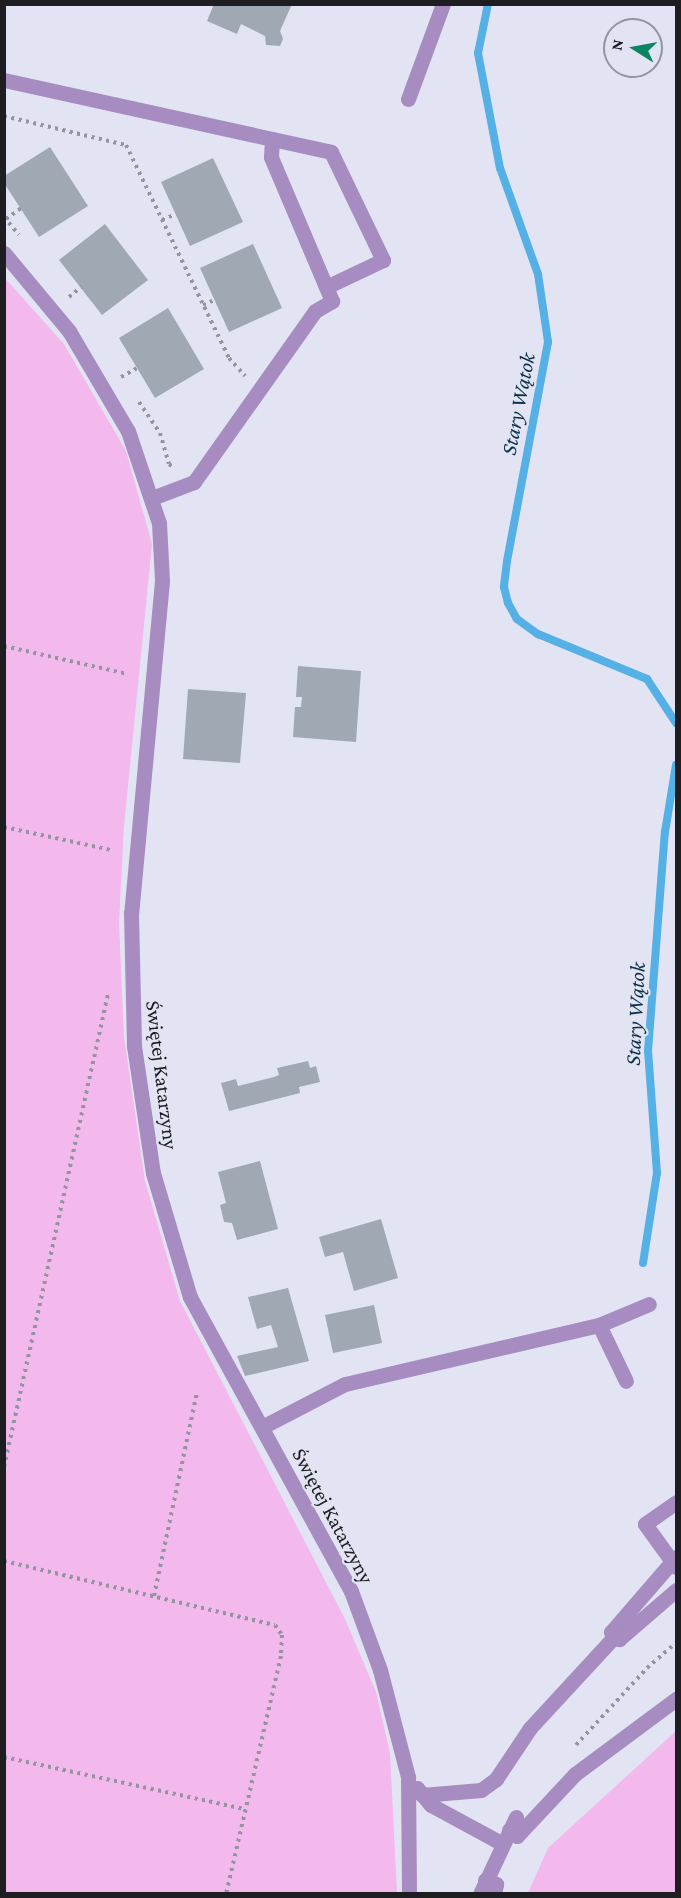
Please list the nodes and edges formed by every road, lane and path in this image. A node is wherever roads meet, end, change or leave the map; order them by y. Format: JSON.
{"nodes":[{"id":1,"x":443,"y":4,"type":"edge"},
{"id":2,"x":4,"y":80,"type":"edge"},
{"id":3,"x":408,"y":99,"type":"dead end"},
{"id":4,"x":4,"y":116,"type":"edge"},
{"id":5,"x":272,"y":139,"type":"junction"},
{"id":6,"x":21,"y":208,"type":"dead end"},
{"id":7,"x":176,"y":214,"type":"dead end"},
{"id":8,"x":6,"y":219,"type":"edge"},
{"id":9,"x":162,"y":220,"type":"junction"},
{"id":10,"x":4,"y":253,"type":"edge"},
{"id":11,"x":326,"y":286,"type":"junction"},
{"id":12,"x":81,"y":288,"type":"dead end"},
{"id":13,"x":66,"y":300,"type":"dead end"},
{"id":14,"x":215,"y":300,"type":"dead end"},
{"id":15,"x":203,"y":305,"type":"junction"},
{"id":16,"x":137,"y":368,"type":"dead end"},
{"id":17,"x":121,"y":377,"type":"dead end"},
{"id":18,"x":261,"y":388,"type":"junction"},
{"id":19,"x":152,"y":498,"type":"junction"},
{"id":20,"x":4,"y":646,"type":"edge"},
{"id":21,"x":127,"y":674,"type":"dead end"},
{"id":22,"x":4,"y":827,"type":"edge"},
{"id":23,"x":113,"y":856,"type":"dead end"},
{"id":24,"x":110,"y":984,"type":"dead end"},
{"id":25,"x":649,"y":1304,"type":"dead end"},
{"id":26,"x":599,"y":1325,"type":"junction"},
{"id":27,"x":626,"y":1381,"type":"dead end"},
{"id":28,"x":197,"y":1392,"type":"dead end"},
{"id":29,"x":262,"y":1427,"type":"junction"},
{"id":30,"x":4,"y":1467,"type":"edge"},
{"id":31,"x":676,"y":1502,"type":"edge"},
{"id":32,"x":4,"y":1561,"type":"edge"},
{"id":33,"x":675,"y":1562,"type":"edge"},
{"id":34,"x":676,"y":1590,"type":"edge"},
{"id":35,"x":154,"y":1596,"type":"junction"},
{"id":36,"x":615,"y":1636,"type":"junction"},
{"id":37,"x":676,"y":1643,"type":"edge"},
{"id":38,"x":676,"y":1699,"type":"edge"},
{"id":39,"x":574,"y":1746,"type":"dead end"},
{"id":40,"x":4,"y":1757,"type":"edge"},
{"id":41,"x":408,"y":1777,"type":"junction"},
{"id":42,"x":422,"y":1795,"type":"junction"},
{"id":43,"x":244,"y":1809,"type":"junction"},
{"id":44,"x":509,"y":1830,"type":"junction"},
{"id":45,"x":486,"y":1889,"type":"edge"},
{"id":46,"x":226,"y":1893,"type":"edge"},
{"id":47,"x":409,"y":1893,"type":"edge"}],
"edges":[{"from":1,"to":3,"type":"street"},
{"from":2,"to":5,"type":"street"},
{"from":4,"to":9,"type":"path"},
{"from":5,"to":11,"type":"street"},
{"from":5,"to":11,"type":"street"},
{"from":6,"to":8,"type":"path"},
{"from":7,"to":9,"type":"path"},
{"from":9,"to":15,"type":"path"},
{"from":10,"to":19,"type":"street","name":"Świętej Katarzyny"},
{"from":11,"to":18,"type":"street"},
{"from":12,"to":13,"type":"path"},
{"from":14,"to":15,"type":"path"},
{"from":15,"to":18,"type":"path"},
{"from":16,"to":17,"type":"path"},
{"from":18,"to":19,"type":"street"},
{"from":19,"to":29,"type":"street","name":"Świętej Katarzyny"},
{"from":20,"to":21,"type":"path"},
{"from":22,"to":23,"type":"path"},
{"from":24,"to":30,"type":"path"},
{"from":25,"to":26,"type":"street"},
{"from":26,"to":27,"type":"street"},
{"from":26,"to":29,"type":"street"},
{"from":28,"to":35,"type":"path"},
{"from":29,"to":41,"type":"street","name":"Świętej Katarzyny"},
{"from":31,"to":33,"type":"street"},
{"from":32,"to":35,"type":"path"},
{"from":33,"to":36,"type":"street"},
{"from":34,"to":36,"type":"street"},
{"from":35,"to":43,"type":"path"},
{"from":36,"to":42,"type":"street"},
{"from":37,"to":39,"type":"path"},
{"from":38,"to":44,"type":"street"},
{"from":40,"to":43,"type":"path"},
{"from":41,"to":42,"type":"street"},
{"from":41,"to":47,"type":"street","name":"Świętej Katarzyny"},
{"from":42,"to":44,"type":"street"},
{"from":43,"to":46,"type":"path"},
{"from":44,"to":45,"type":"street"}]}
